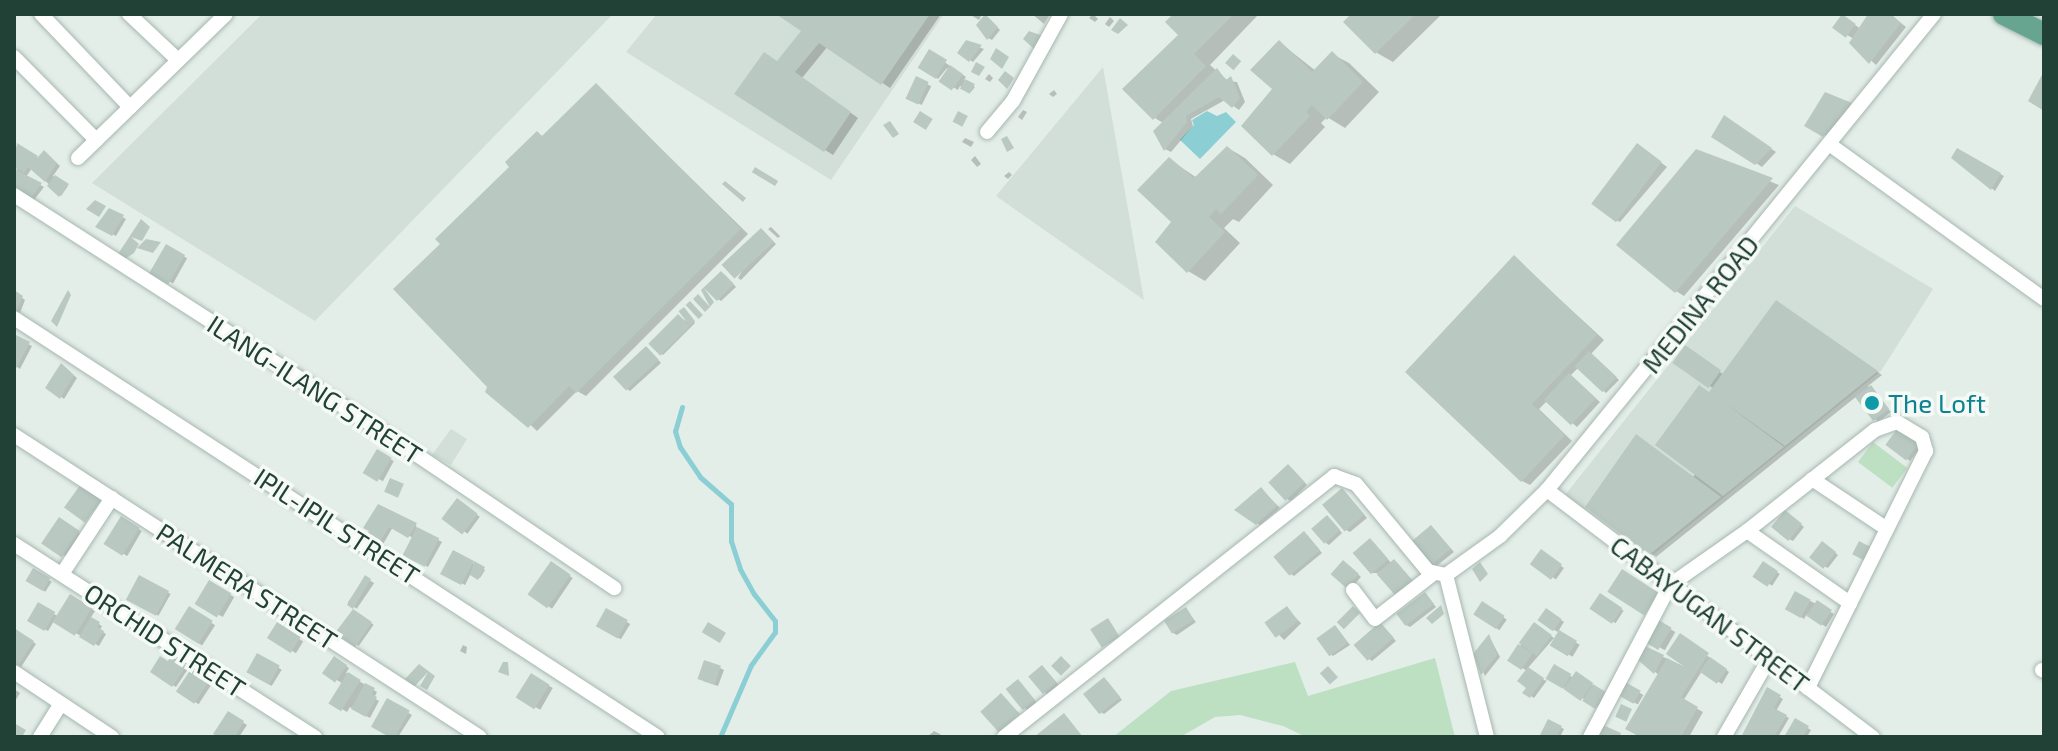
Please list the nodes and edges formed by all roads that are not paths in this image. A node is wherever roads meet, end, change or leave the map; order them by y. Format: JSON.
{"nodes":[{"id":1,"x":41,"y":14,"type":"edge"},
{"id":2,"x":129,"y":14,"type":"edge"},
{"id":3,"x":226,"y":14,"type":"edge"},
{"id":4,"x":1061,"y":14,"type":"edge"},
{"id":5,"x":1934,"y":14,"type":"edge"},
{"id":6,"x":2004,"y":14,"type":"edge"},
{"id":7,"x":2044,"y":34,"type":"edge"},
{"id":8,"x":14,"y":57,"type":"edge"},
{"id":9,"x":178,"y":60,"type":"junction"},
{"id":10,"x":130,"y":107,"type":"junction"},
{"id":11,"x":987,"y":132,"type":"dead end"},
{"id":12,"x":96,"y":140,"type":"junction"},
{"id":13,"x":1829,"y":144,"type":"junction"},
{"id":14,"x":78,"y":158,"type":"dead end"},
{"id":15,"x":14,"y":195,"type":"edge"},
{"id":16,"x":2044,"y":299,"type":"edge"},
{"id":17,"x":14,"y":318,"type":"edge"},
{"id":18,"x":14,"y":435,"type":"edge"},
{"id":19,"x":1812,"y":479,"type":"junction"},
{"id":20,"x":1547,"y":490,"type":"junction"},
{"id":21,"x":112,"y":498,"type":"junction"},
{"id":22,"x":1887,"y":529,"type":"junction"},
{"id":23,"x":1747,"y":531,"type":"junction"},
{"id":24,"x":14,"y":544,"type":"edge"},
{"id":25,"x":62,"y":574,"type":"junction"},
{"id":26,"x":1440,"y":575,"type":"junction"},
{"id":27,"x":1670,"y":585,"type":"junction"},
{"id":28,"x":614,"y":588,"type":"dead end"},
{"id":29,"x":1353,"y":590,"type":"dead end"},
{"id":30,"x":1850,"y":603,"type":"junction"},
{"id":31,"x":1769,"y":659,"type":"junction"},
{"id":32,"x":14,"y":672,"type":"edge"},
{"id":33,"x":1808,"y":688,"type":"junction"},
{"id":34,"x":61,"y":704,"type":"junction"},
{"id":35,"x":1856,"y":732,"type":"edge"},
{"id":36,"x":40,"y":737,"type":"edge"},
{"id":37,"x":112,"y":737,"type":"edge"},
{"id":38,"x":315,"y":737,"type":"edge"},
{"id":39,"x":480,"y":737,"type":"edge"},
{"id":40,"x":658,"y":737,"type":"edge"},
{"id":41,"x":1004,"y":737,"type":"edge"},
{"id":42,"x":1487,"y":737,"type":"edge"},
{"id":43,"x":1590,"y":737,"type":"edge"},
{"id":44,"x":1724,"y":737,"type":"edge"},
{"id":45,"x":1873,"y":737,"type":"edge"}],
"edges":[{"from":1,"to":10,"type":"street"},
{"from":2,"to":9,"type":"street"},
{"from":3,"to":9,"type":"street"},
{"from":4,"to":11,"type":"street"},
{"from":5,"to":13,"type":"street","name":"MEDINA ROAD"},
{"from":6,"to":7,"type":"main road"},
{"from":8,"to":12,"type":"street"},
{"from":9,"to":10,"type":"street"},
{"from":10,"to":12,"type":"street"},
{"from":12,"to":14,"type":"street"},
{"from":13,"to":16,"type":"street"},
{"from":13,"to":20,"type":"street","name":"MEDINA ROAD"},
{"from":15,"to":28,"type":"street","name":"ILANG-ILANG STREET"},
{"from":17,"to":40,"type":"street","name":"IPIL-IPIL STREET"},
{"from":18,"to":21,"type":"street","name":"PALMERA STREET"},
{"from":19,"to":22,"type":"street"},
{"from":19,"to":22,"type":"street"},
{"from":19,"to":23,"type":"street"},
{"from":20,"to":26,"type":"street","name":"MEDINA ROAD"},
{"from":20,"to":27,"type":"street","name":"CABAYUGAN STREET"},
{"from":21,"to":25,"type":"street"},
{"from":21,"to":39,"type":"street","name":"PALMERA STREET"},
{"from":22,"to":30,"type":"street"},
{"from":23,"to":27,"type":"street"},
{"from":23,"to":30,"type":"street"},
{"from":24,"to":25,"type":"street","name":"ORCHID STREET"},
{"from":25,"to":38,"type":"street","name":"ORCHID STREET"},
{"from":26,"to":29,"type":"street","name":"MEDINA ROAD"},
{"from":26,"to":41,"type":"street"},
{"from":26,"to":42,"type":"street"},
{"from":27,"to":31,"type":"street","name":"CABAYUGAN STREET"},
{"from":27,"to":43,"type":"street"},
{"from":30,"to":33,"type":"street"},
{"from":31,"to":33,"type":"street","name":"CABAYUGAN STREET"},
{"from":31,"to":44,"type":"street"},
{"from":32,"to":34,"type":"street"},
{"from":33,"to":35,"type":"street","name":"CABAYUGAN STREET"},
{"from":34,"to":36,"type":"street"},
{"from":34,"to":37,"type":"street"},
{"from":35,"to":45,"type":"street","name":"CABAYUGAN STREET"}]}
